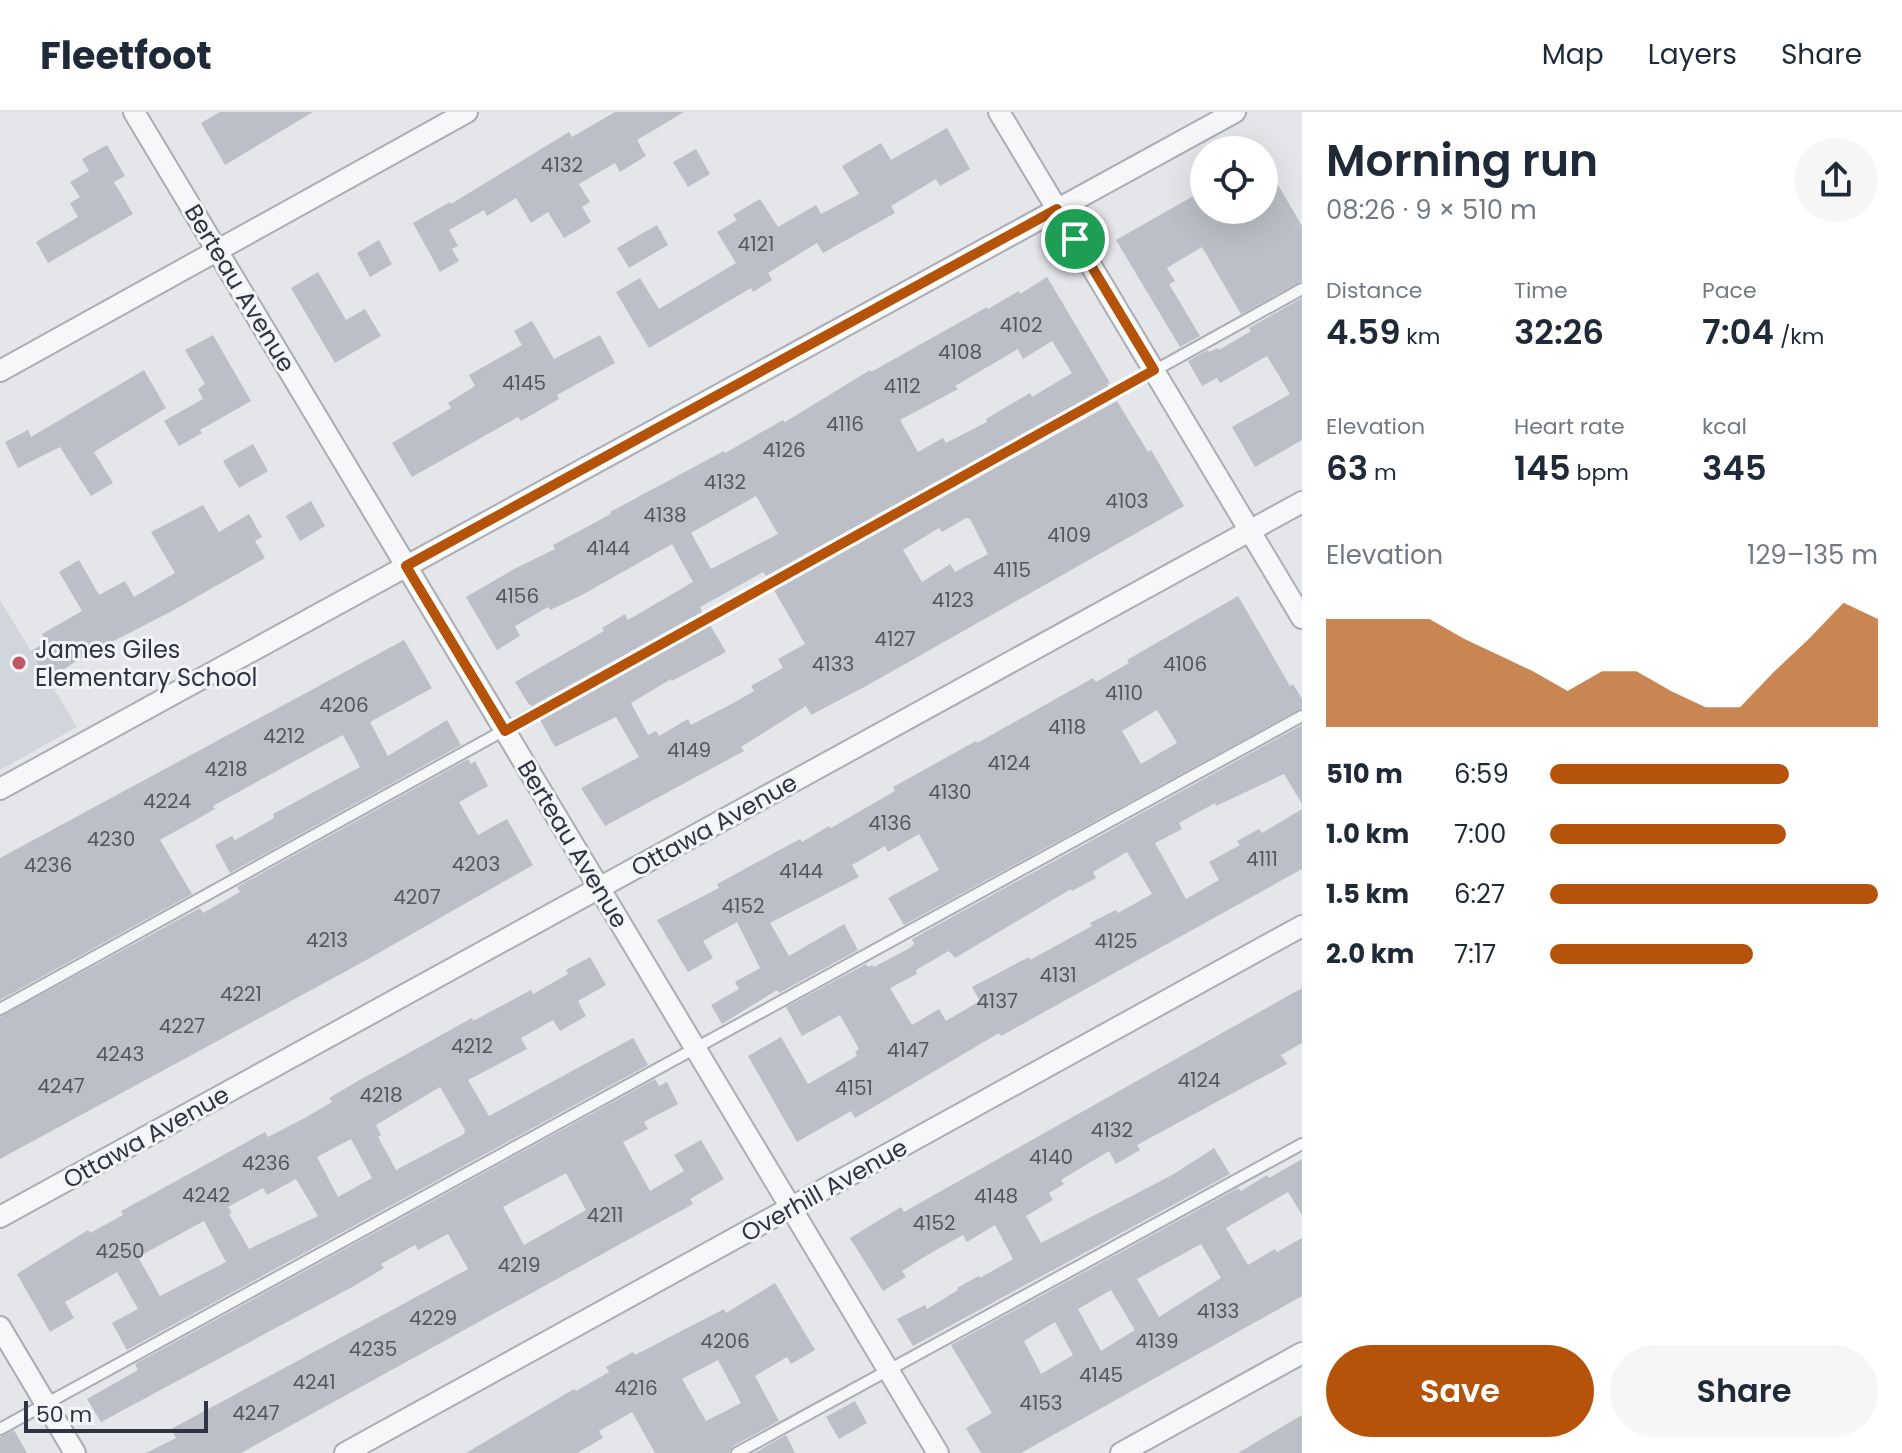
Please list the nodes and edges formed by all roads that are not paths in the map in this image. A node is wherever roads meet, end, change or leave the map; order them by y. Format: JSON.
{"nodes":[{"id":1,"x":134,"y":112,"type":"edge"},
{"id":2,"x":467,"y":112,"type":"edge"},
{"id":3,"x":999,"y":112,"type":"edge"},
{"id":4,"x":1235,"y":112,"type":"edge"},
{"id":5,"x":1057,"y":209,"type":"junction"},
{"id":6,"x":217,"y":251,"type":"junction"},
{"id":7,"x":1302,"y":289,"type":"edge"},
{"id":8,"x":1154,"y":370,"type":"junction"},
{"id":9,"x":0,"y":371,"type":"edge"},
{"id":10,"x":1302,"y":502,"type":"edge"},
{"id":11,"x":1250,"y":530,"type":"junction"},
{"id":12,"x":406,"y":566,"type":"junction"},
{"id":13,"x":1302,"y":618,"type":"edge"},
{"id":14,"x":1302,"y":716,"type":"edge"},
{"id":15,"x":505,"y":731,"type":"junction"},
{"id":16,"x":0,"y":789,"type":"edge"},
{"id":17,"x":599,"y":888,"type":"junction"},
{"id":18,"x":1302,"y":926,"type":"edge"},
{"id":19,"x":0,"y":1009,"type":"edge"},
{"id":20,"x":695,"y":1048,"type":"junction"},
{"id":21,"x":1302,"y":1144,"type":"edge"},
{"id":22,"x":791,"y":1208,"type":"junction"},
{"id":23,"x":0,"y":1217,"type":"edge"},
{"id":24,"x":0,"y":1327,"type":"edge"},
{"id":25,"x":1302,"y":1353,"type":"edge"},
{"id":26,"x":888,"y":1370,"type":"junction"},
{"id":27,"x":46,"y":1404,"type":"junction"},
{"id":28,"x":0,"y":1429,"type":"edge"},
{"id":29,"x":75,"y":1453,"type":"edge"},
{"id":30,"x":345,"y":1453,"type":"edge"},
{"id":31,"x":737,"y":1453,"type":"edge"},
{"id":32,"x":938,"y":1453,"type":"edge"},
{"id":33,"x":1121,"y":1453,"type":"edge"}],
"edges":[{"from":1,"to":6,"type":"street","name":"Berteau Avenue"},
{"from":2,"to":6,"type":"street"},
{"from":3,"to":5,"type":"street"},
{"from":4,"to":5,"type":"street"},
{"from":5,"to":8,"type":"street"},
{"from":5,"to":12,"type":"street"},
{"from":6,"to":9,"type":"street"},
{"from":6,"to":12,"type":"street","name":"Berteau Avenue"},
{"from":7,"to":8,"type":"lane"},
{"from":8,"to":11,"type":"street"},
{"from":8,"to":15,"type":"lane"},
{"from":10,"to":11,"type":"street","name":"Ottawa Avenue"},
{"from":11,"to":13,"type":"street"},
{"from":11,"to":17,"type":"street","name":"Ottawa Avenue"},
{"from":12,"to":15,"type":"street","name":"Berteau Avenue"},
{"from":12,"to":16,"type":"street"},
{"from":14,"to":20,"type":"lane"},
{"from":15,"to":17,"type":"street","name":"Berteau Avenue"},
{"from":15,"to":19,"type":"lane"},
{"from":17,"to":20,"type":"street","name":"Berteau Avenue"},
{"from":17,"to":23,"type":"street","name":"Ottawa Avenue"},
{"from":18,"to":22,"type":"street","name":"Overhill Avenue"},
{"from":20,"to":22,"type":"street","name":"Berteau Avenue"},
{"from":20,"to":27,"type":"lane"},
{"from":21,"to":26,"type":"lane"},
{"from":22,"to":26,"type":"street","name":"Berteau Avenue"},
{"from":22,"to":30,"type":"street","name":"Overhill Avenue"},
{"from":24,"to":27,"type":"street"},
{"from":25,"to":33,"type":"street"},
{"from":26,"to":31,"type":"lane"},
{"from":26,"to":32,"type":"street","name":"Berteau Avenue"},
{"from":27,"to":28,"type":"lane"},
{"from":27,"to":29,"type":"street"}]}
